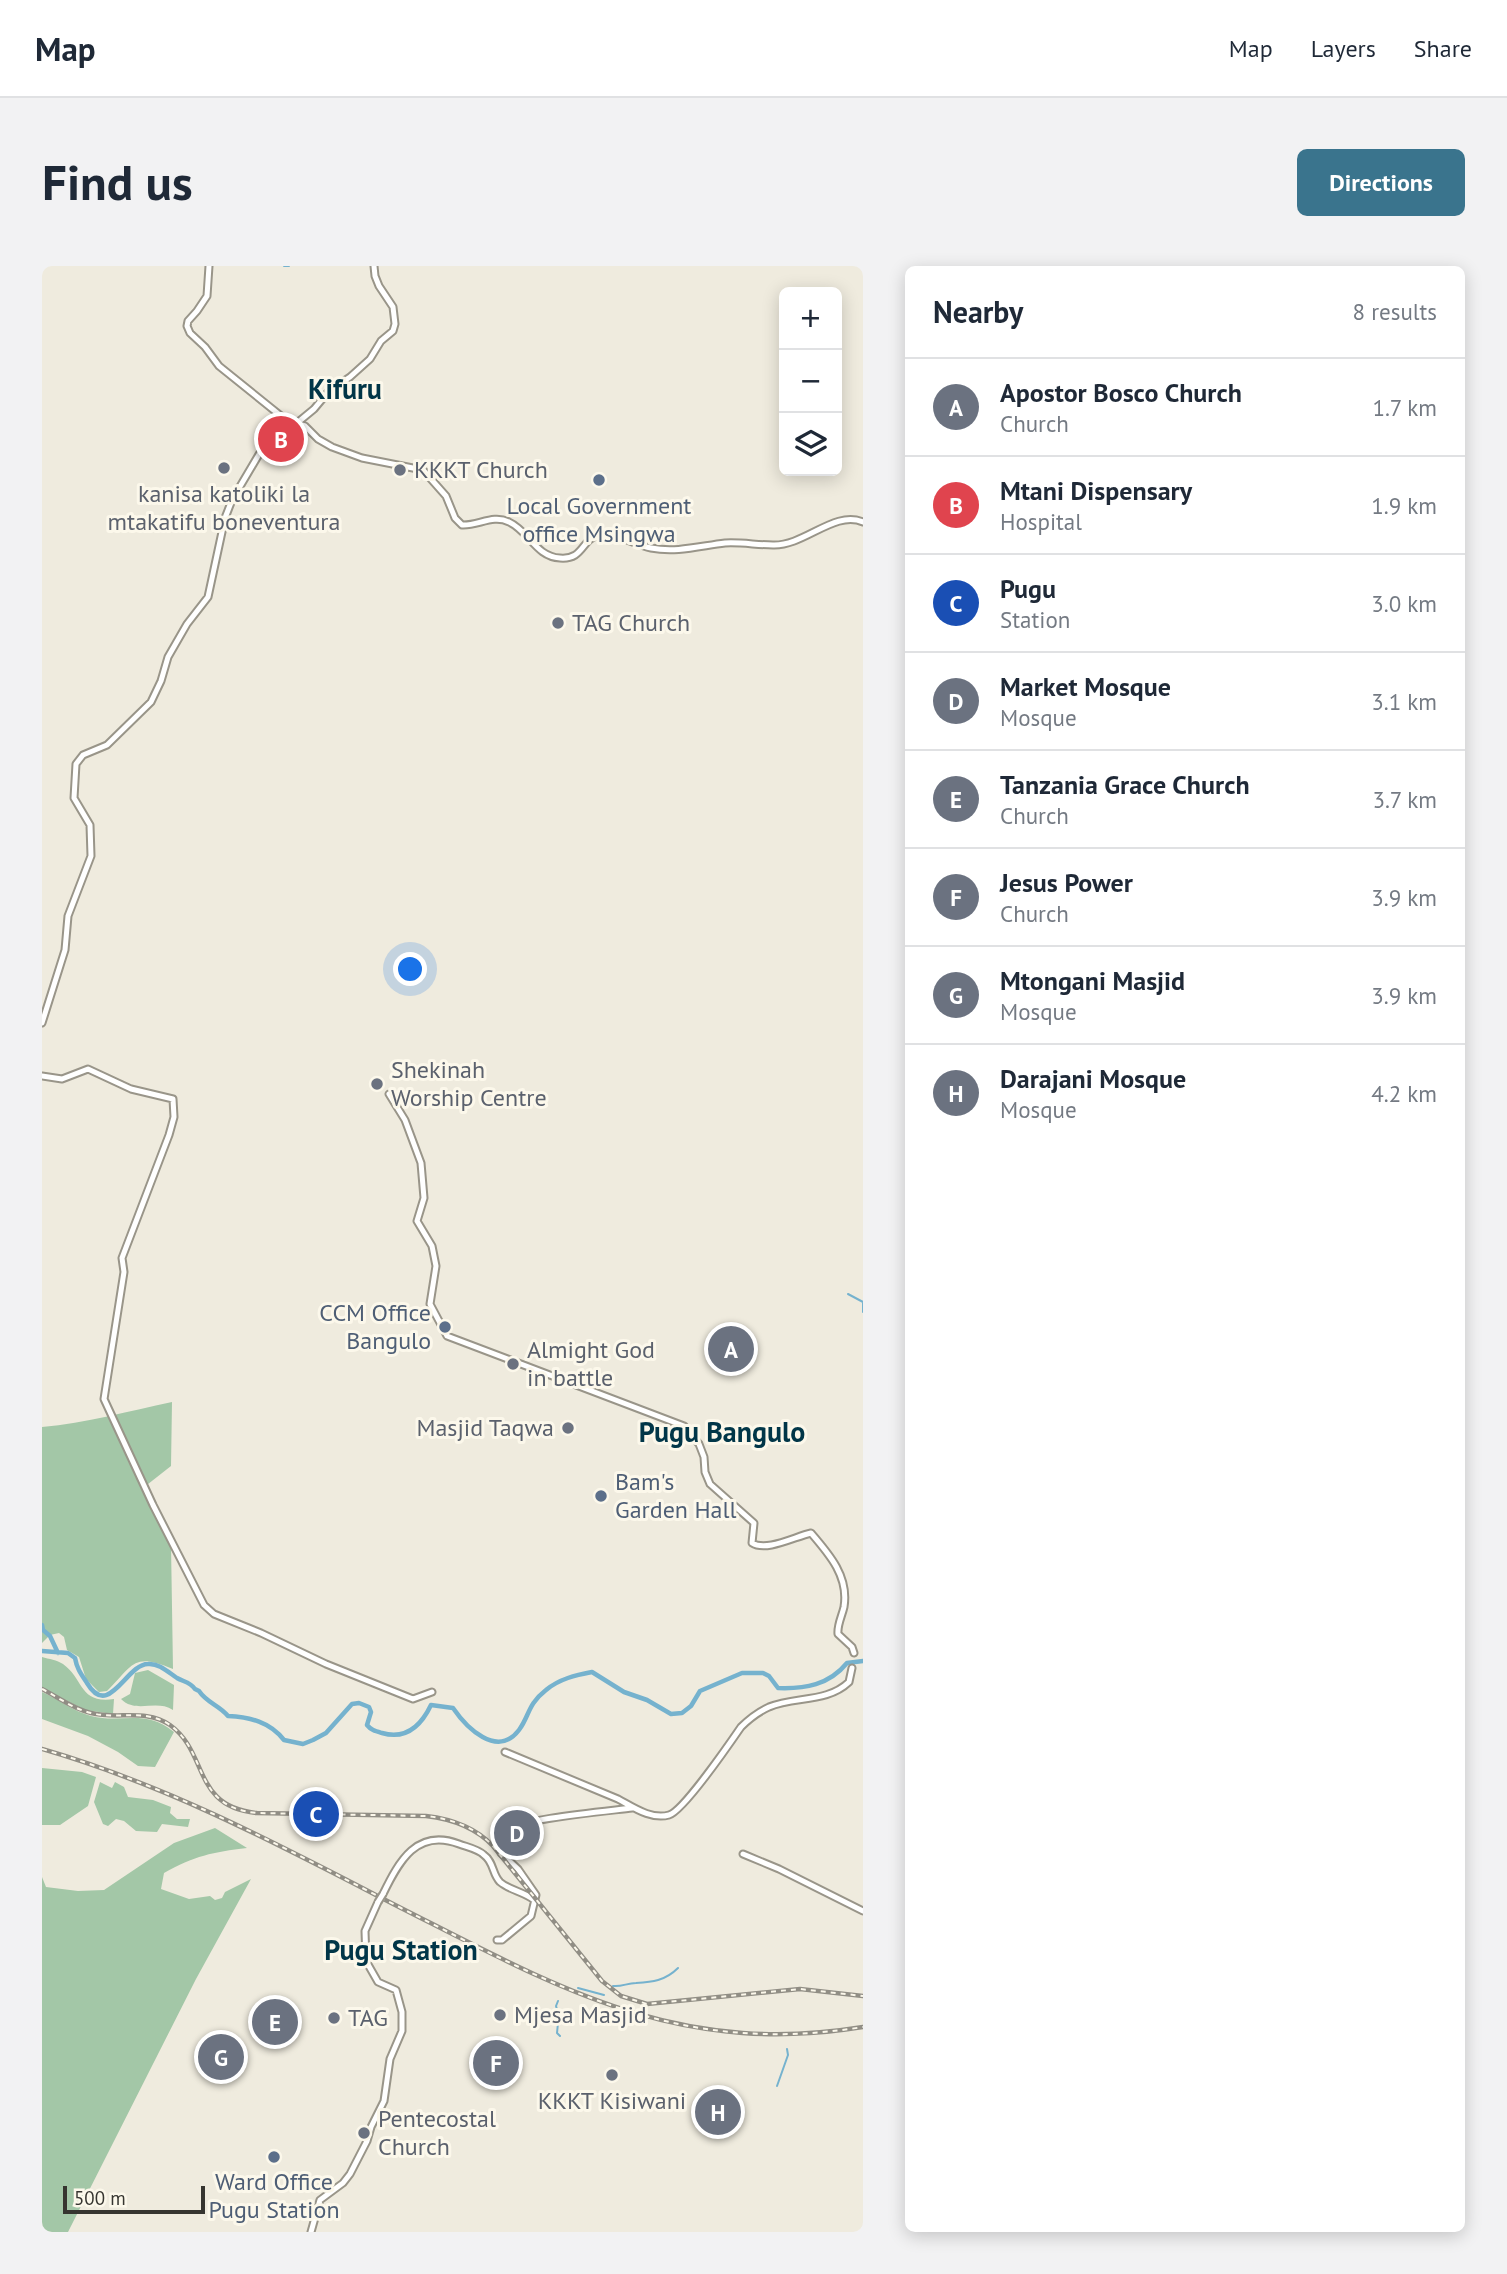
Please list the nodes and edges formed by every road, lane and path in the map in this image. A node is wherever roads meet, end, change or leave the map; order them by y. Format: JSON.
{"nodes":[{"id":1,"x":209,"y":266,"type":"edge"},
{"id":2,"x":374,"y":266,"type":"edge"},
{"id":3,"x":295,"y":423,"type":"junction"},
{"id":4,"x":863,"y":522,"type":"edge"},
{"id":5,"x":42,"y":1023,"type":"edge"},
{"id":6,"x":42,"y":1076,"type":"edge"},
{"id":7,"x":389,"y":1094,"type":"dead end"},
{"id":8,"x":854,"y":1653,"type":"dead end"},
{"id":9,"x":852,"y":1668,"type":"dead end"},
{"id":10,"x":432,"y":1692,"type":"dead end"},
{"id":11,"x":505,"y":1752,"type":"dead end"},
{"id":12,"x":632,"y":1808,"type":"junction"},
{"id":13,"x":743,"y":1854,"type":"dead end"},
{"id":14,"x":534,"y":1900,"type":"junction"},
{"id":15,"x":863,"y":1911,"type":"edge"},
{"id":16,"x":497,"y":1940,"type":"dead end"},
{"id":17,"x":311,"y":2232,"type":"edge"}],
"edges":[{"from":1,"to":3,"type":"street"},
{"from":2,"to":3,"type":"street"},
{"from":3,"to":4,"type":"street"},
{"from":3,"to":5,"type":"street"},
{"from":6,"to":10,"type":"street"},
{"from":7,"to":8,"type":"street"},
{"from":9,"to":12,"type":"street"},
{"from":11,"to":12,"type":"street"},
{"from":12,"to":14,"type":"street"},
{"from":13,"to":15,"type":"street"},
{"from":14,"to":16,"type":"street"},
{"from":14,"to":17,"type":"street","bridge":true}]}
